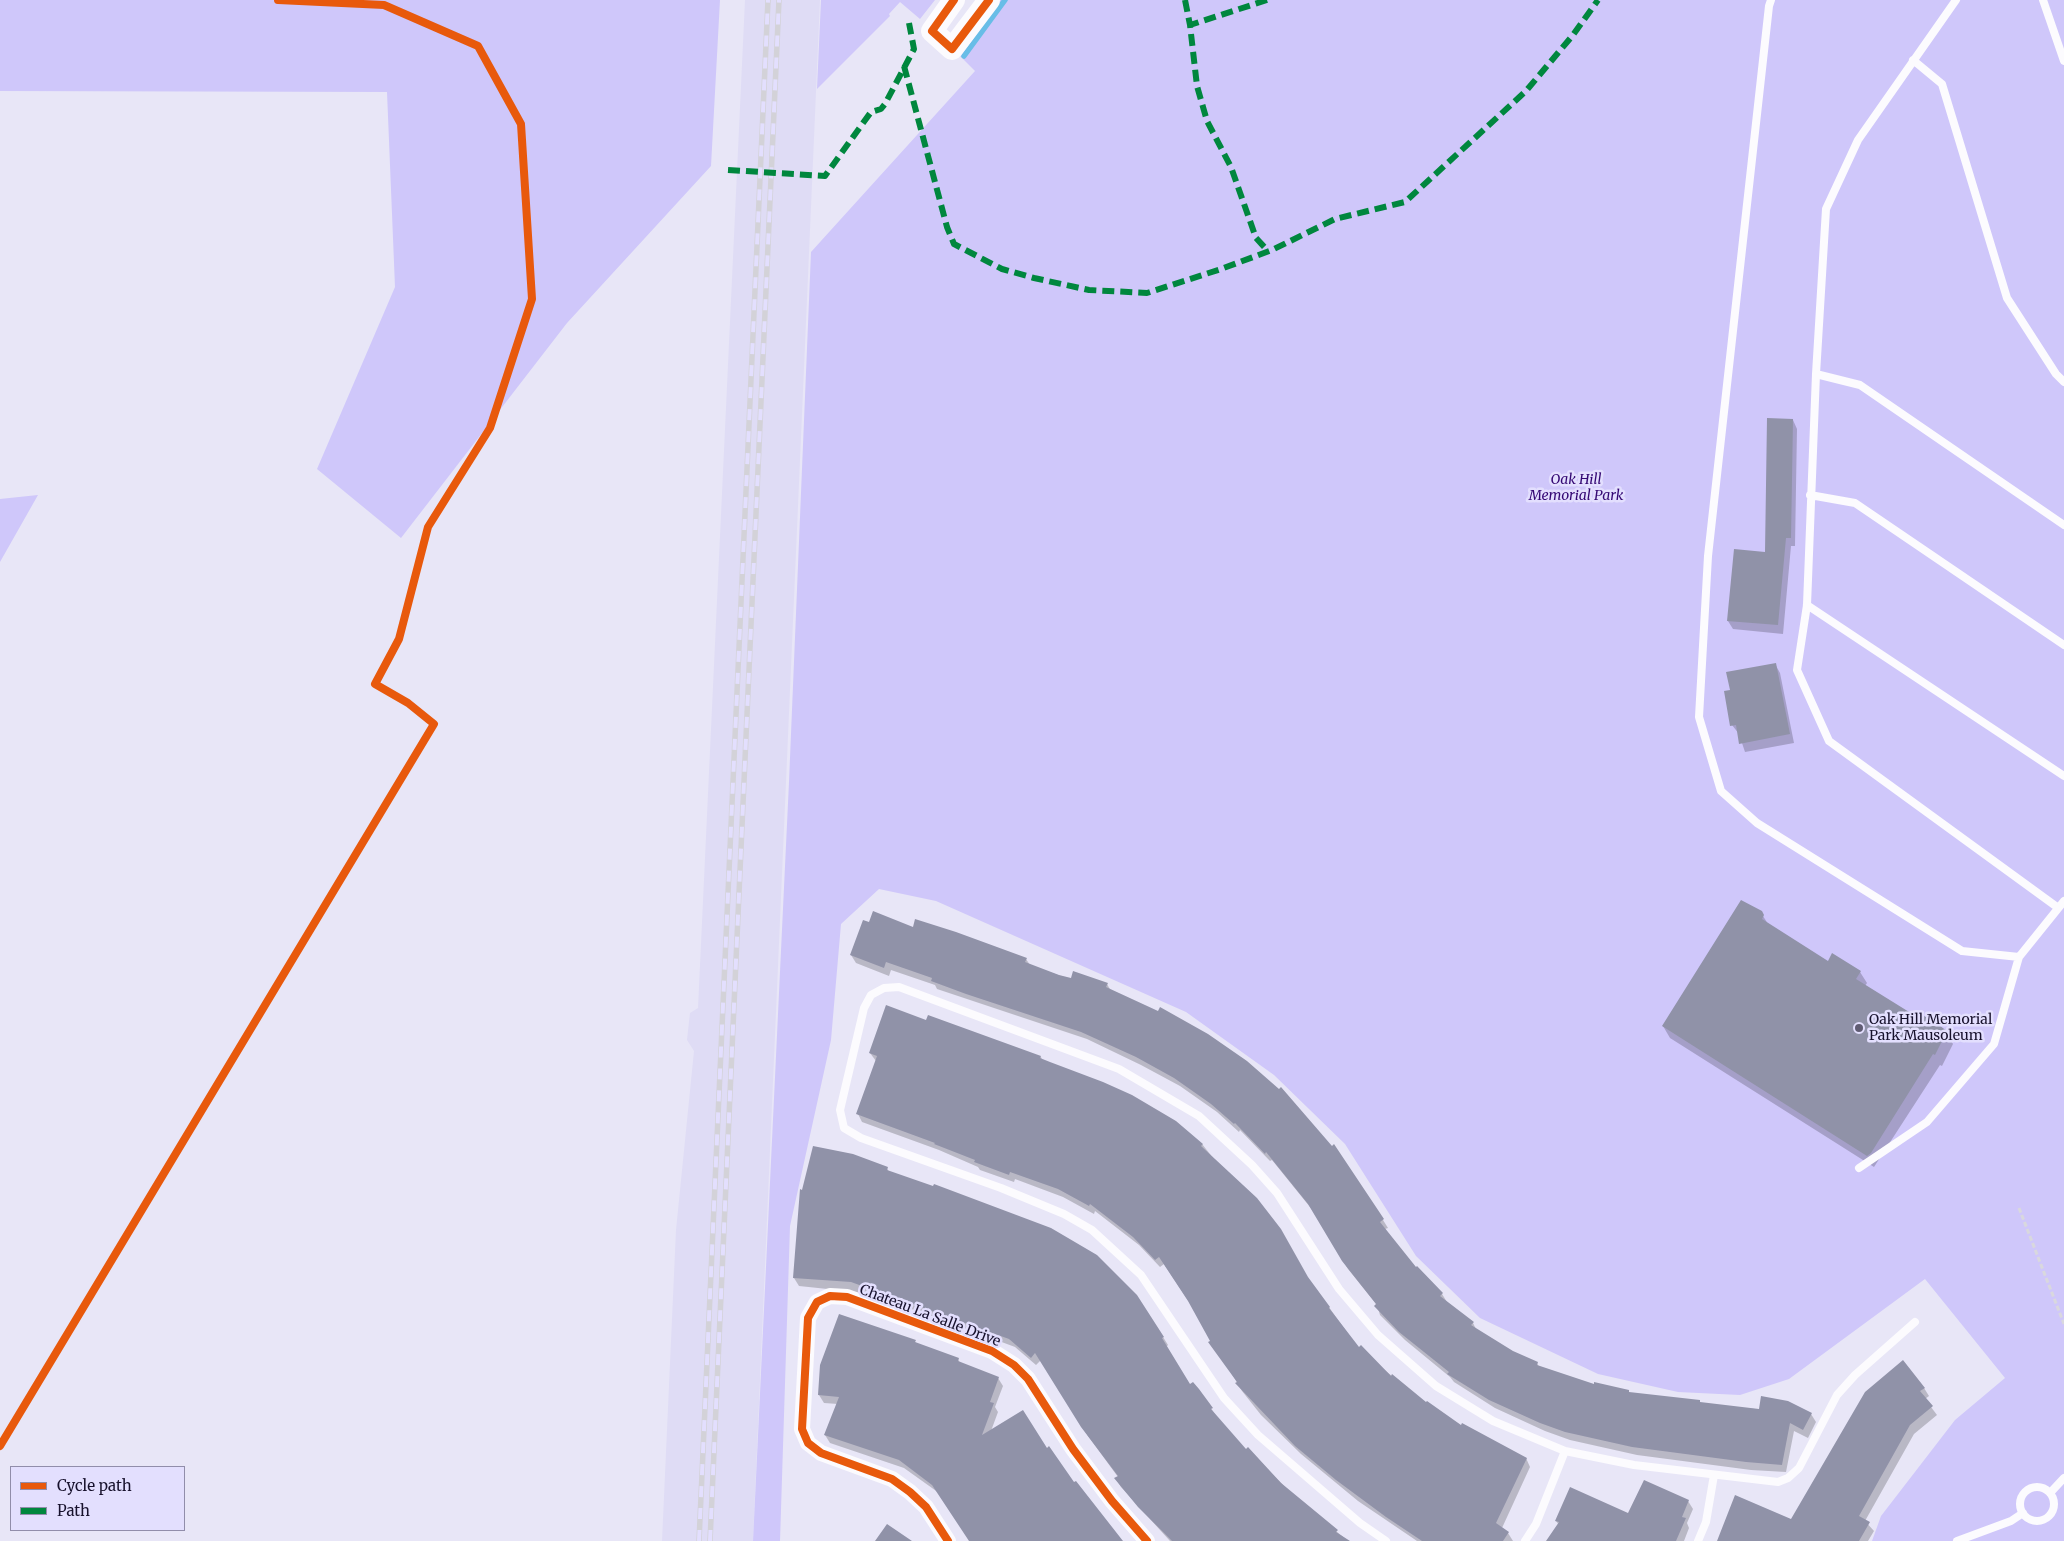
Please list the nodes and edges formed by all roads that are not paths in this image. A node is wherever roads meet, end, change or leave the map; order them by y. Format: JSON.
{"nodes":[{"id":1,"x":954,"y":0,"type":"edge"},
{"id":2,"x":989,"y":0,"type":"edge"},
{"id":3,"x":1771,"y":0,"type":"edge"},
{"id":4,"x":1956,"y":0,"type":"edge"},
{"id":5,"x":2043,"y":0,"type":"edge"},
{"id":6,"x":1913,"y":60,"type":"junction"},
{"id":7,"x":2064,"y":61,"type":"edge"},
{"id":8,"x":1816,"y":374,"type":"junction"},
{"id":9,"x":2064,"y":382,"type":"edge"},
{"id":10,"x":1810,"y":495,"type":"junction"},
{"id":11,"x":2064,"y":525,"type":"edge"},
{"id":12,"x":1807,"y":605,"type":"junction"},
{"id":13,"x":2064,"y":646,"type":"edge"},
{"id":14,"x":2064,"y":776,"type":"edge"},
{"id":15,"x":2064,"y":901,"type":"edge"},
{"id":16,"x":2057,"y":907,"type":"junction"},
{"id":17,"x":2019,"y":957,"type":"junction"},
{"id":18,"x":1860,"y":1168,"type":"dead end"},
{"id":19,"x":1916,"y":1322,"type":"dead end"},
{"id":20,"x":1565,"y":1451,"type":"junction"},
{"id":21,"x":1714,"y":1475,"type":"junction"},
{"id":22,"x":2064,"y":1478,"type":"edge"},
{"id":23,"x":2050,"y":1493,"type":"junction"},
{"id":24,"x":2023,"y":1513,"type":"junction"},
{"id":25,"x":948,"y":1541,"type":"edge"},
{"id":26,"x":1147,"y":1541,"type":"edge"},
{"id":27,"x":1386,"y":1541,"type":"edge"},
{"id":28,"x":1525,"y":1541,"type":"edge"},
{"id":29,"x":1698,"y":1541,"type":"edge"},
{"id":30,"x":1957,"y":1541,"type":"edge"}],
"edges":[{"from":1,"to":2,"type":"street"},
{"from":3,"to":17,"type":"lane"},
{"from":4,"to":6,"type":"lane"},
{"from":5,"to":7,"type":"lane"},
{"from":6,"to":8,"type":"lane"},
{"from":6,"to":9,"type":"lane"},
{"from":8,"to":10,"type":"lane"},
{"from":8,"to":11,"type":"lane"},
{"from":10,"to":12,"type":"lane"},
{"from":10,"to":13,"type":"lane"},
{"from":12,"to":14,"type":"lane"},
{"from":12,"to":16,"type":"lane"},
{"from":15,"to":16,"type":"lane"},
{"from":16,"to":17,"type":"lane"},
{"from":17,"to":18,"type":"lane"},
{"from":19,"to":21,"type":"lane"},
{"from":20,"to":21,"type":"lane"},
{"from":20,"to":27,"type":"lane"},
{"from":20,"to":28,"type":"lane"},
{"from":21,"to":29,"type":"lane"},
{"from":22,"to":23,"type":"lane"},
{"from":23,"to":24,"type":"lane"},
{"from":23,"to":24,"type":"lane"},
{"from":24,"to":30,"type":"lane"},
{"from":25,"to":26,"type":"street","name":"Chateau La Salle Drive"}]}
